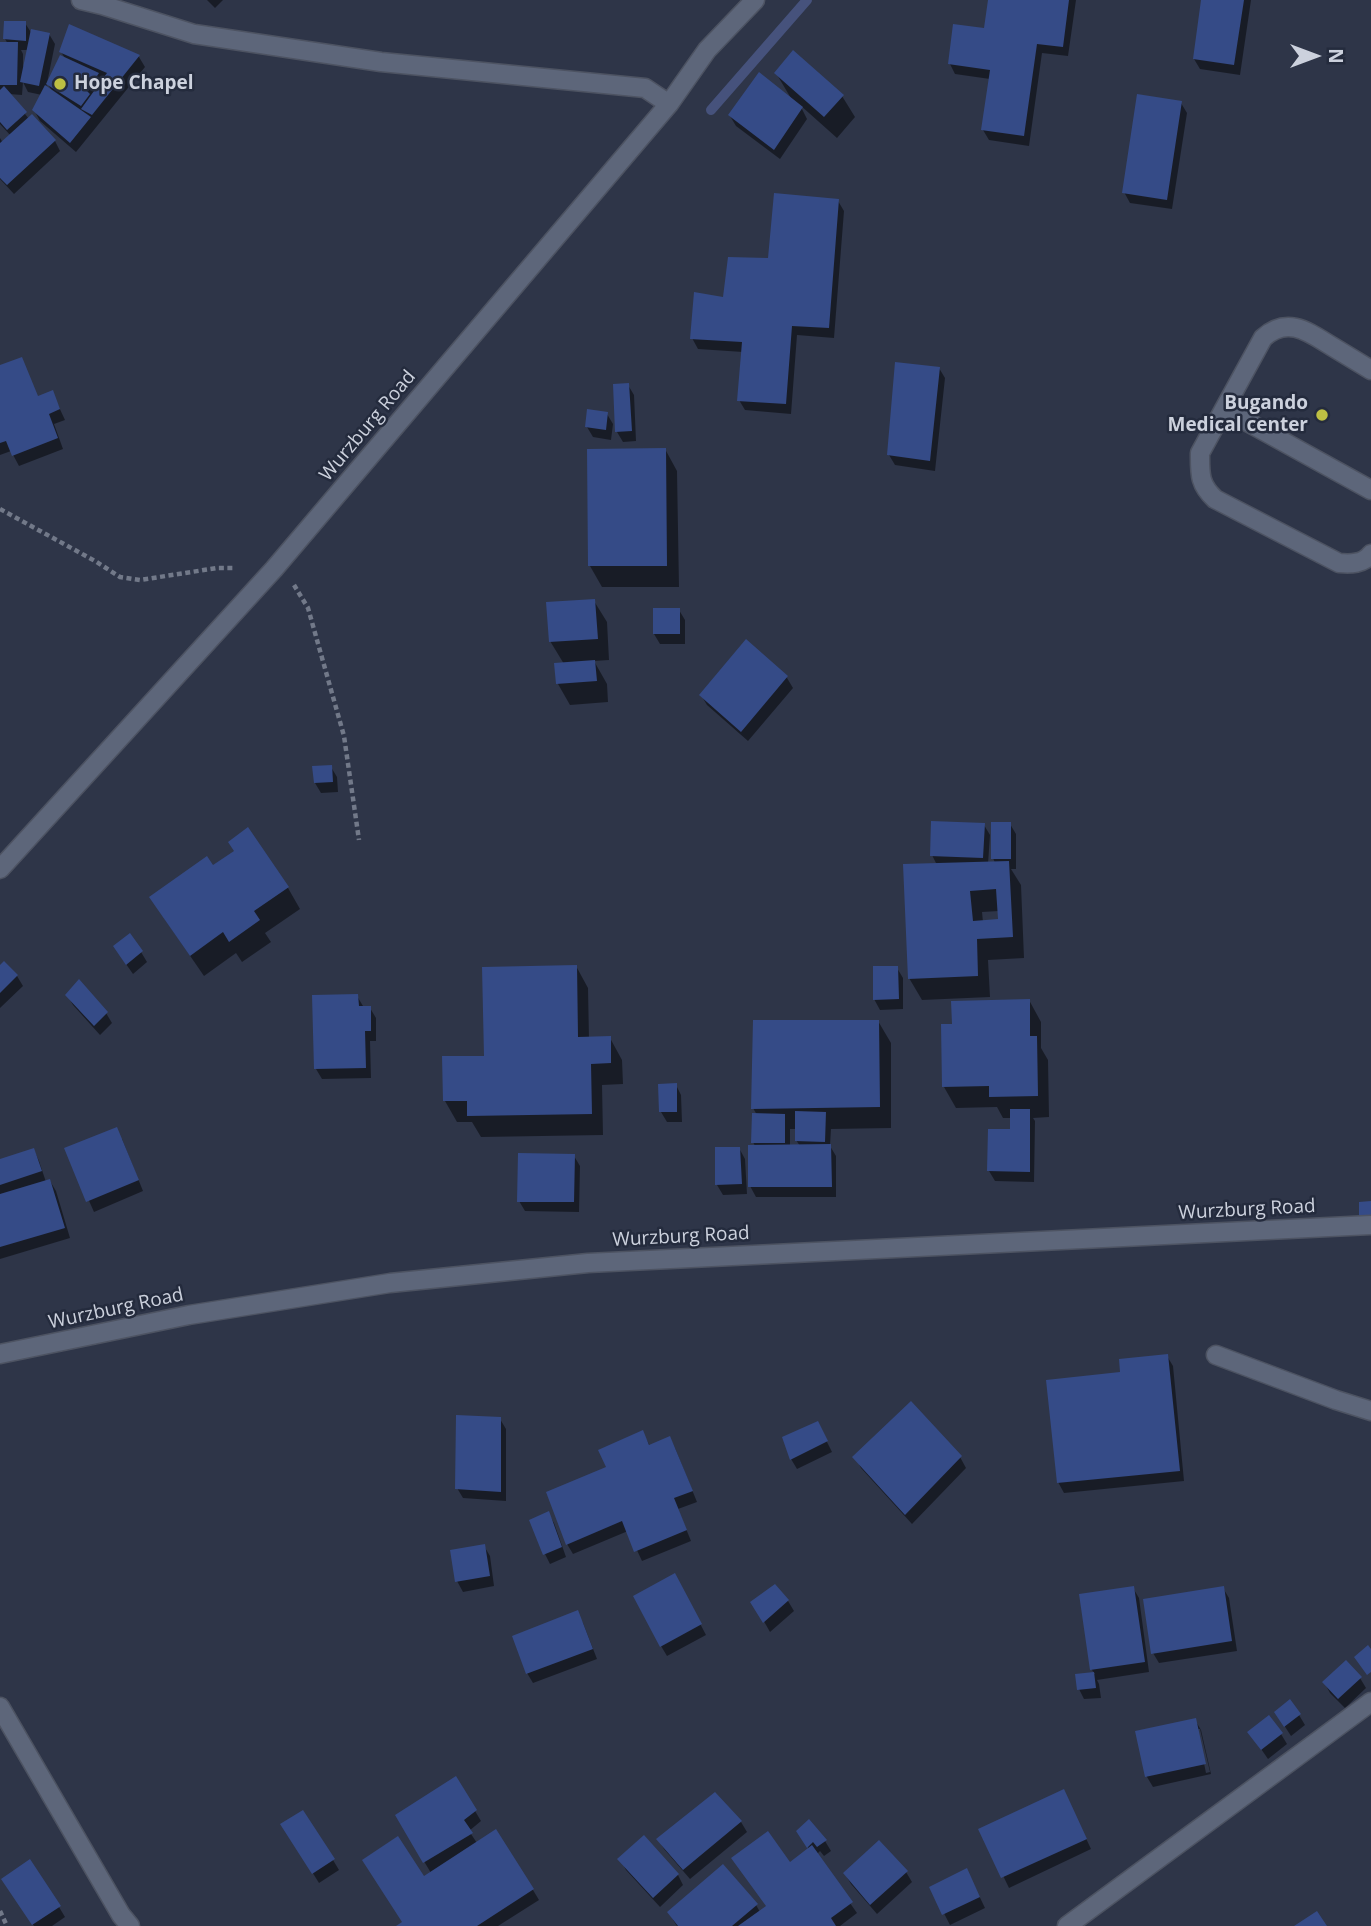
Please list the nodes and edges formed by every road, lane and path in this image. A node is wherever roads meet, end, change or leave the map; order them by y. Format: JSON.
{"nodes":[{"id":1,"x":81,"y":0,"type":"edge"},
{"id":2,"x":755,"y":0,"type":"edge"},
{"id":3,"x":669,"y":104,"type":"junction"},
{"id":4,"x":1371,"y":370,"type":"edge"},
{"id":5,"x":1224,"y":409,"type":"junction"},
{"id":6,"x":1371,"y":490,"type":"edge"},
{"id":7,"x":0,"y":509,"type":"edge"},
{"id":8,"x":1371,"y":554,"type":"edge"},
{"id":9,"x":274,"y":569,"type":"junction"},
{"id":10,"x":359,"y":840,"type":"dead end"},
{"id":11,"x":0,"y":869,"type":"edge"},
{"id":12,"x":1371,"y":1225,"type":"edge"},
{"id":13,"x":0,"y":1354,"type":"edge"},
{"id":14,"x":1216,"y":1355,"type":"dead end"},
{"id":15,"x":1371,"y":1411,"type":"edge"},
{"id":16,"x":1371,"y":1702,"type":"edge"},
{"id":17,"x":0,"y":1707,"type":"edge"},
{"id":18,"x":0,"y":1912,"type":"edge"},
{"id":19,"x":123,"y":1922,"type":"edge"},
{"id":20,"x":7,"y":1926,"type":"edge"},
{"id":21,"x":1067,"y":1926,"type":"edge"}],
"edges":[{"from":1,"to":3,"type":"street"},
{"from":2,"to":3,"type":"street","name":"Wurzburg Road"},
{"from":3,"to":9,"type":"street","name":"Wurzburg Road"},
{"from":4,"to":5,"type":"street"},
{"from":5,"to":6,"type":"street"},
{"from":5,"to":8,"type":"street"},
{"from":7,"to":9,"type":"path"},
{"from":9,"to":10,"type":"path"},
{"from":9,"to":11,"type":"street","name":"Wurzburg Road"},
{"from":12,"to":13,"type":"street","name":"Wurzburg Road"},
{"from":14,"to":15,"type":"street"},
{"from":16,"to":21,"type":"street"},
{"from":17,"to":19,"type":"street"},
{"from":18,"to":20,"type":"path"}]}
